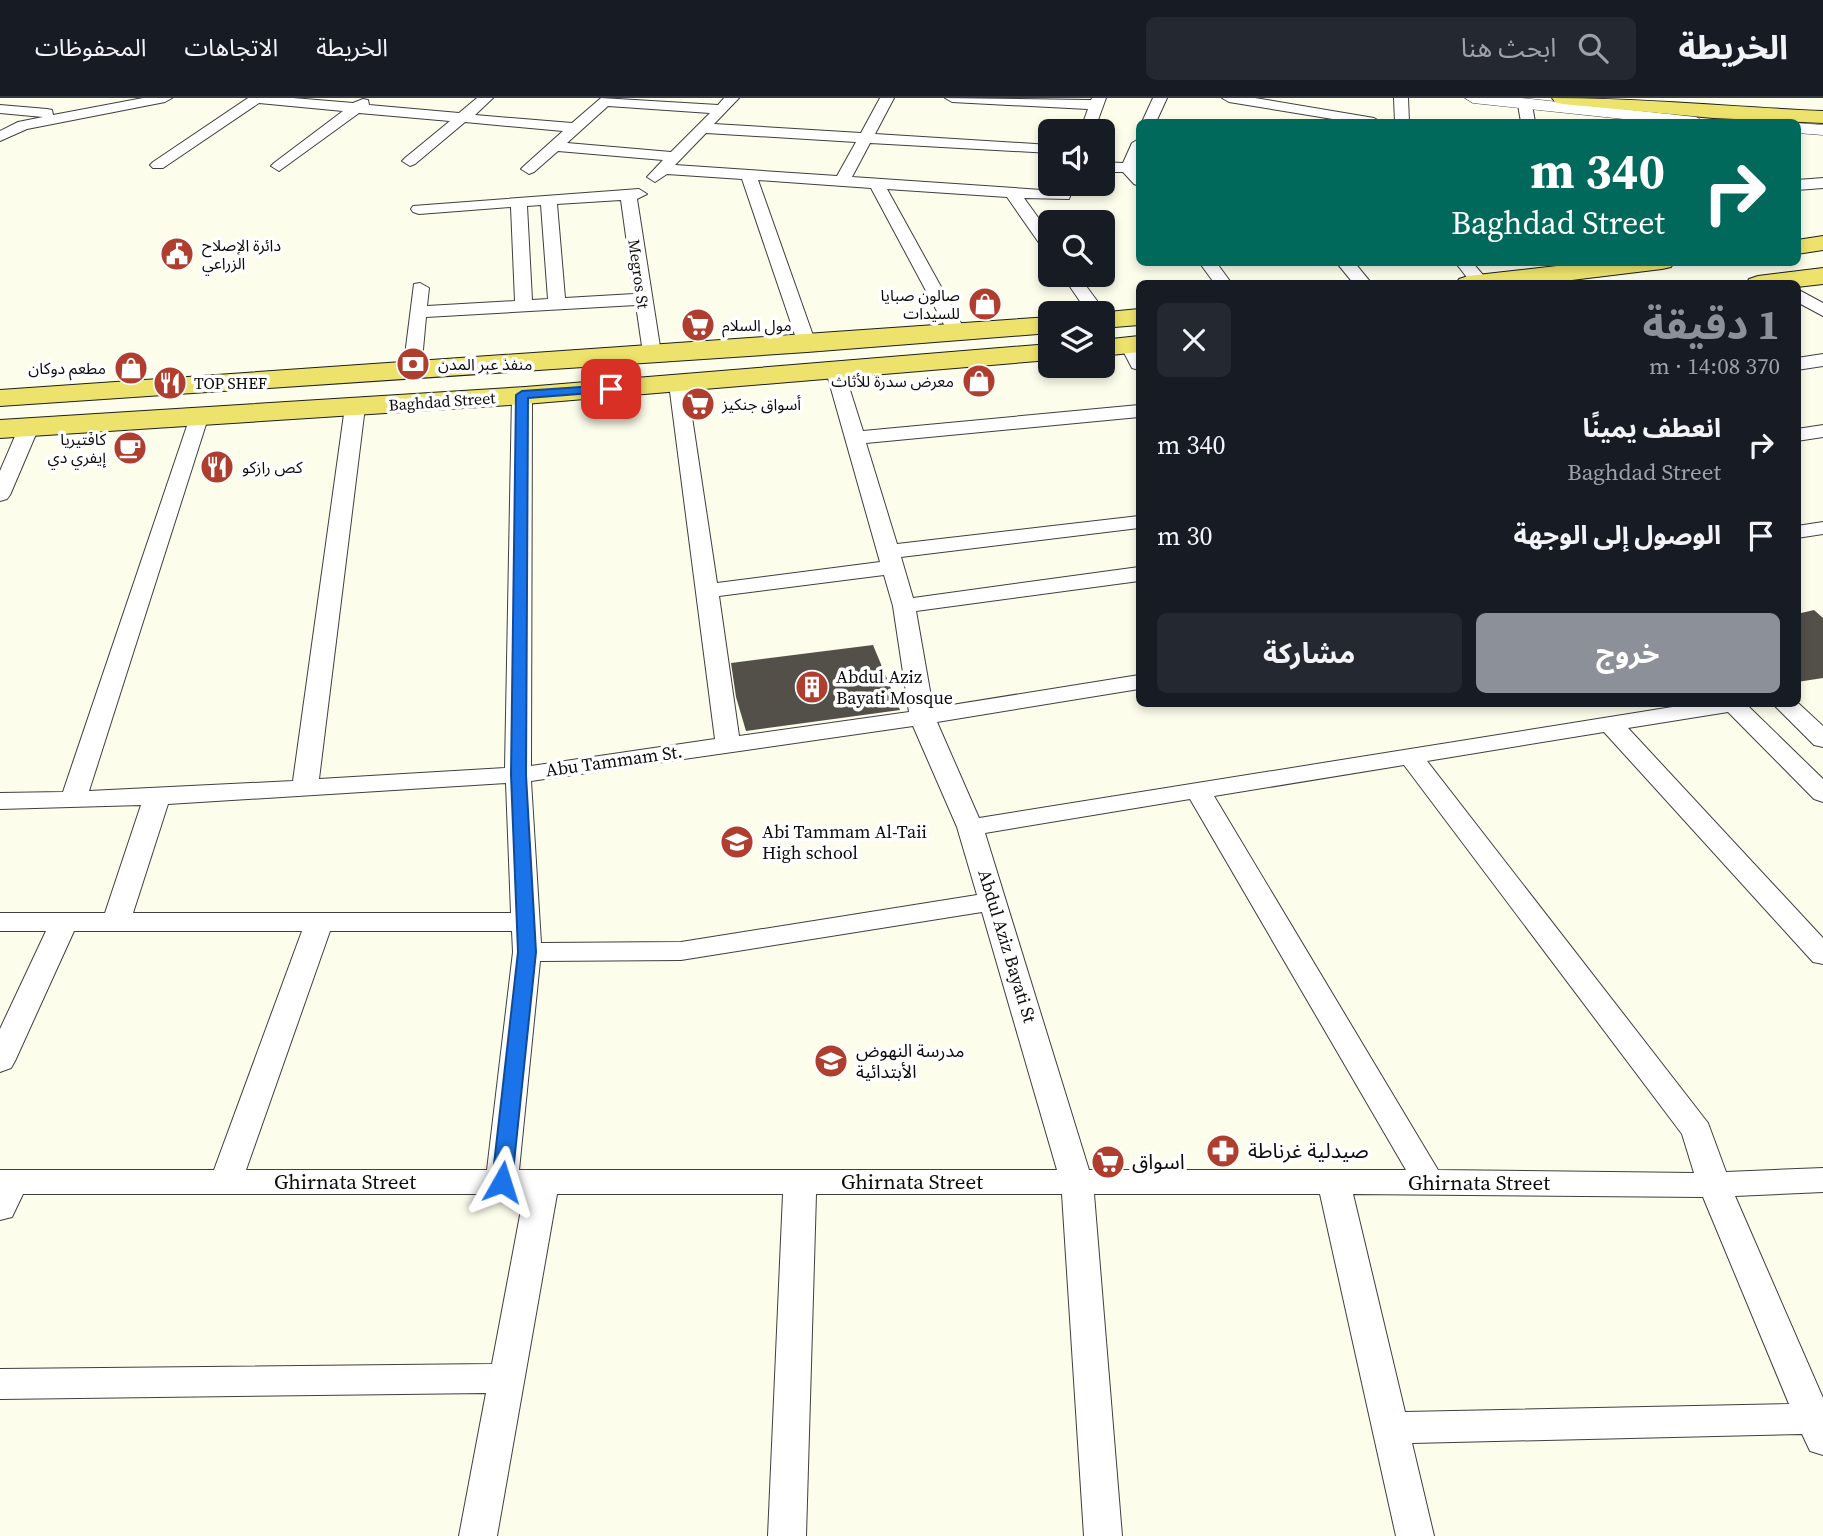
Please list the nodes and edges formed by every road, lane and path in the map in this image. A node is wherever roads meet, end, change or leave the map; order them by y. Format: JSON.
{"nodes":[{"id":1,"x":78,"y":98,"type":"edge"},
{"id":2,"x":258,"y":98,"type":"edge"},
{"id":3,"x":370,"y":98,"type":"edge"},
{"id":4,"x":486,"y":98,"type":"edge"},
{"id":5,"x":887,"y":98,"type":"edge"},
{"id":6,"x":952,"y":98,"type":"edge"},
{"id":7,"x":1160,"y":98,"type":"edge"},
{"id":8,"x":1229,"y":98,"type":"edge"},
{"id":9,"x":1401,"y":98,"type":"edge"},
{"id":10,"x":1473,"y":98,"type":"edge"},
{"id":11,"x":1562,"y":98,"type":"edge"},
{"id":12,"x":1692,"y":98,"type":"edge"},
{"id":13,"x":158,"y":99,"type":"edge"},
{"id":14,"x":607,"y":100,"type":"edge"},
{"id":15,"x":1098,"y":102,"type":"edge"},
{"id":16,"x":727,"y":104,"type":"edge"},
{"id":17,"x":1823,"y":104,"type":"edge"},
{"id":18,"x":129,"y":107,"type":"junction"},
{"id":19,"x":1278,"y":107,"type":"junction"},
{"id":20,"x":356,"y":108,"type":"junction"},
{"id":21,"x":0,"y":109,"type":"edge"},
{"id":22,"x":53,"y":113,"type":"junction"},
{"id":23,"x":1527,"y":114,"type":"edge"},
{"id":24,"x":80,"y":116,"type":"junction"},
{"id":25,"x":1823,"y":117,"type":"edge"},
{"id":26,"x":461,"y":118,"type":"junction"},
{"id":27,"x":1092,"y":119,"type":"edge"},
{"id":28,"x":1150,"y":119,"type":"edge"},
{"id":29,"x":1274,"y":119,"type":"edge"},
{"id":30,"x":1355,"y":119,"type":"edge"},
{"id":31,"x":1402,"y":119,"type":"edge"},
{"id":32,"x":1612,"y":119,"type":"edge"},
{"id":33,"x":23,"y":125,"type":"junction"},
{"id":34,"x":94,"y":126,"type":"dead end"},
{"id":35,"x":575,"y":128,"type":"junction"},
{"id":36,"x":702,"y":128,"type":"junction"},
{"id":37,"x":1801,"y":128,"type":"edge"},
{"id":38,"x":1823,"y":130,"type":"edge"},
{"id":39,"x":71,"y":131,"type":"dead end"},
{"id":40,"x":0,"y":138,"type":"edge"},
{"id":41,"x":865,"y":138,"type":"junction"},
{"id":42,"x":555,"y":146,"type":"junction"},
{"id":43,"x":1038,"y":148,"type":"edge"},
{"id":44,"x":674,"y":157,"type":"junction"},
{"id":45,"x":410,"y":161,"type":"dead end"},
{"id":46,"x":158,"y":165,"type":"dead end"},
{"id":47,"x":279,"y":166,"type":"dead end"},
{"id":48,"x":1115,"y":167,"type":"edge"},
{"id":49,"x":1134,"y":168,"type":"edge"},
{"id":50,"x":530,"y":169,"type":"dead end"},
{"id":51,"x":662,"y":169,"type":"junction"},
{"id":52,"x":748,"y":175,"type":"junction"},
{"id":53,"x":842,"y":181,"type":"junction"},
{"id":54,"x":1801,"y":181,"type":"edge"},
{"id":55,"x":876,"y":183,"type":"junction"},
{"id":56,"x":1823,"y":183,"type":"edge"},
{"id":57,"x":1012,"y":192,"type":"junction"},
{"id":58,"x":1038,"y":194,"type":"edge"},
{"id":59,"x":632,"y":198,"type":"junction"},
{"id":60,"x":549,"y":201,"type":"junction"},
{"id":61,"x":519,"y":202,"type":"junction"},
{"id":62,"x":419,"y":209,"type":"dead end"},
{"id":63,"x":1038,"y":229,"type":"edge"},
{"id":64,"x":1823,"y":243,"type":"edge"},
{"id":65,"x":1801,"y":246,"type":"edge"},
{"id":66,"x":1210,"y":266,"type":"edge"},
{"id":67,"x":1348,"y":266,"type":"edge"},
{"id":68,"x":1599,"y":266,"type":"edge"},
{"id":69,"x":1567,"y":268,"type":"edge"},
{"id":70,"x":1221,"y":280,"type":"edge"},
{"id":71,"x":1360,"y":280,"type":"edge"},
{"id":72,"x":1493,"y":280,"type":"edge"},
{"id":73,"x":420,"y":288,"type":"dead end"},
{"id":74,"x":643,"y":299,"type":"junction"},
{"id":75,"x":558,"y":304,"type":"junction"},
{"id":76,"x":524,"y":306,"type":"junction"},
{"id":77,"x":419,"y":312,"type":"junction"},
{"id":78,"x":1136,"y":317,"type":"edge"},
{"id":79,"x":1115,"y":319,"type":"edge"},
{"id":80,"x":1038,"y":326,"type":"edge"},
{"id":81,"x":957,"y":332,"type":"junction"},
{"id":82,"x":807,"y":344,"type":"junction"},
{"id":83,"x":1038,"y":353,"type":"edge"},
{"id":84,"x":652,"y":354,"type":"junction"},
{"id":85,"x":607,"y":357,"type":"junction"},
{"id":86,"x":1823,"y":360,"type":"edge"},
{"id":87,"x":1801,"y":363,"type":"edge"},
{"id":88,"x":412,"y":370,"type":"junction"},
{"id":89,"x":835,"y":371,"type":"junction"},
{"id":90,"x":290,"y":379,"type":"junction"},
{"id":91,"x":678,"y":384,"type":"junction"},
{"id":92,"x":611,"y":389,"type":"junction"},
{"id":93,"x":522,"y":395,"type":"junction"},
{"id":94,"x":0,"y":398,"type":"edge"},
{"id":95,"x":355,"y":407,"type":"junction"},
{"id":96,"x":1136,"y":411,"type":"edge"},
{"id":97,"x":267,"y":413,"type":"junction"},
{"id":98,"x":198,"y":418,"type":"junction"},
{"id":99,"x":29,"y":427,"type":"junction"},
{"id":100,"x":0,"y":429,"type":"edge"},
{"id":101,"x":1823,"y":431,"type":"edge"},
{"id":102,"x":1801,"y":434,"type":"edge"},
{"id":103,"x":854,"y":438,"type":"junction"},
{"id":104,"x":0,"y":495,"type":"edge"},
{"id":105,"x":1136,"y":522,"type":"edge"},
{"id":106,"x":1823,"y":528,"type":"edge"},
{"id":107,"x":1801,"y":531,"type":"edge"},
{"id":108,"x":890,"y":560,"type":"junction"},
{"id":109,"x":1136,"y":574,"type":"edge"},
{"id":110,"x":707,"y":591,"type":"junction"},
{"id":111,"x":904,"y":606,"type":"junction"},
{"id":112,"x":1136,"y":682,"type":"edge"},
{"id":113,"x":1715,"y":707,"type":"edge"},
{"id":114,"x":1736,"y":707,"type":"edge"},
{"id":115,"x":1788,"y":707,"type":"edge"},
{"id":116,"x":922,"y":718,"type":"junction"},
{"id":117,"x":1610,"y":724,"type":"junction"},
{"id":118,"x":1823,"y":740,"type":"edge"},
{"id":119,"x":728,"y":745,"type":"junction"},
{"id":120,"x":1411,"y":757,"type":"junction"},
{"id":121,"x":518,"y":775,"type":"junction"},
{"id":122,"x":305,"y":789,"type":"junction"},
{"id":123,"x":1198,"y":791,"type":"junction"},
{"id":124,"x":1823,"y":794,"type":"edge"},
{"id":125,"x":157,"y":797,"type":"junction"},
{"id":126,"x":74,"y":799,"type":"junction"},
{"id":127,"x":0,"y":801,"type":"edge"},
{"id":128,"x":970,"y":827,"type":"junction"},
{"id":129,"x":995,"y":901,"type":"junction"},
{"id":130,"x":320,"y":920,"type":"junction"},
{"id":131,"x":116,"y":921,"type":"junction"},
{"id":132,"x":0,"y":922,"type":"edge"},
{"id":133,"x":64,"y":922,"type":"junction"},
{"id":134,"x":527,"y":922,"type":"junction"},
{"id":135,"x":527,"y":952,"type":"junction"},
{"id":136,"x":1823,"y":955,"type":"edge"},
{"id":137,"x":0,"y":1061,"type":"edge"},
{"id":138,"x":1823,"y":1181,"type":"edge"},
{"id":139,"x":226,"y":1182,"type":"junction"},
{"id":140,"x":502,"y":1182,"type":"junction"},
{"id":141,"x":543,"y":1182,"type":"junction"},
{"id":142,"x":800,"y":1182,"type":"junction"},
{"id":143,"x":1077,"y":1182,"type":"junction"},
{"id":144,"x":1334,"y":1182,"type":"junction"},
{"id":145,"x":1429,"y":1182,"type":"junction"},
{"id":146,"x":1714,"y":1185,"type":"junction"},
{"id":147,"x":4,"y":1191,"type":"edge"},
{"id":148,"x":507,"y":1378,"type":"junction"},
{"id":149,"x":0,"y":1384,"type":"edge"},
{"id":150,"x":1820,"y":1425,"type":"edge"},
{"id":151,"x":1390,"y":1429,"type":"junction"},
{"id":152,"x":478,"y":1536,"type":"edge"},
{"id":153,"x":787,"y":1536,"type":"edge"},
{"id":154,"x":1102,"y":1536,"type":"edge"},
{"id":155,"x":1415,"y":1536,"type":"edge"}],
"edges":[{"from":1,"to":22,"type":"street"},
{"from":2,"to":20,"type":"street"},
{"from":2,"to":46,"type":"street"},
{"from":3,"to":20,"type":"street"},
{"from":4,"to":26,"type":"street"},
{"from":5,"to":41,"type":"street"},
{"from":6,"to":15,"type":"street"},
{"from":7,"to":28,"type":"street"},
{"from":8,"to":19,"type":"street"},
{"from":9,"to":31,"type":"street"},
{"from":10,"to":23,"type":"street"},
{"from":11,"to":25,"type":"main road"},
{"from":12,"to":17,"type":"main road"},
{"from":13,"to":18,"type":"street"},
{"from":14,"to":16,"type":"street"},
{"from":14,"to":35,"type":"street"},
{"from":15,"to":27,"type":"street"},
{"from":16,"to":36,"type":"street"},
{"from":18,"to":24,"type":"street"},
{"from":18,"to":34,"type":"street"},
{"from":19,"to":29,"type":"street"},
{"from":19,"to":30,"type":"street"},
{"from":20,"to":26,"type":"street"},
{"from":20,"to":47,"type":"street"},
{"from":21,"to":22,"type":"street"},
{"from":22,"to":24,"type":"street"},
{"from":23,"to":32,"type":"street"},
{"from":24,"to":33,"type":"street"},
{"from":26,"to":35,"type":"street"},
{"from":26,"to":45,"type":"street"},
{"from":33,"to":39,"type":"street"},
{"from":33,"to":40,"type":"street"},
{"from":35,"to":42,"type":"street"},
{"from":36,"to":41,"type":"street"},
{"from":36,"to":44,"type":"street"},
{"from":37,"to":38,"type":"street"},
{"from":41,"to":43,"type":"street"},
{"from":41,"to":53,"type":"street"},
{"from":42,"to":44,"type":"street"},
{"from":42,"to":50,"type":"street"},
{"from":44,"to":51,"type":"street"},
{"from":48,"to":49,"type":"street"},
{"from":51,"to":52,"type":"street"},
{"from":51,"to":59,"type":"street"},
{"from":52,"to":53,"type":"street"},
{"from":52,"to":82,"type":"street"},
{"from":53,"to":55,"type":"street"},
{"from":54,"to":56,"type":"street"},
{"from":55,"to":57,"type":"street"},
{"from":55,"to":81,"type":"street"},
{"from":57,"to":58,"type":"street"},
{"from":57,"to":63,"type":"street"},
{"from":59,"to":60,"type":"street"},
{"from":59,"to":74,"type":"street","name":"Megros St"},
{"from":60,"to":61,"type":"street"},
{"from":60,"to":75,"type":"street"},
{"from":61,"to":62,"type":"street"},
{"from":61,"to":76,"type":"street"},
{"from":64,"to":65,"type":"main road"},
{"from":66,"to":70,"type":"street"},
{"from":67,"to":71,"type":"street"},
{"from":68,"to":69,"type":"main road"},
{"from":69,"to":72,"type":"main road"},
{"from":73,"to":77,"type":"street"},
{"from":74,"to":75,"type":"street"},
{"from":74,"to":84,"type":"street","name":"Megros St"},
{"from":75,"to":76,"type":"street"},
{"from":76,"to":77,"type":"street"},
{"from":77,"to":88,"type":"street"},
{"from":78,"to":79,"type":"main road"},
{"from":80,"to":81,"type":"main road","name":"Baghdad Street"},
{"from":81,"to":82,"type":"main road","name":"Baghdad Street"},
{"from":82,"to":84,"type":"main road","name":"Baghdad Street"},
{"from":83,"to":89,"type":"main road","name":"Baghdad Street"},
{"from":84,"to":85,"type":"main road","name":"Baghdad Street"},
{"from":85,"to":88,"type":"main road","name":"Baghdad Street"},
{"from":85,"to":92,"type":"main road"},
{"from":86,"to":87,"type":"street"},
{"from":88,"to":90,"type":"main road","name":"Baghdad Street"},
{"from":89,"to":91,"type":"main road","name":"Baghdad Street"},
{"from":89,"to":103,"type":"street","name":"Abdul Aziz Bayati St"},
{"from":90,"to":94,"type":"main road","name":"Baghdad Street"},
{"from":90,"to":97,"type":"main road"},
{"from":91,"to":92,"type":"main road","name":"Baghdad Street"},
{"from":91,"to":110,"type":"street"},
{"from":92,"to":93,"type":"main road","name":"Baghdad Street"},
{"from":93,"to":95,"type":"main road","name":"Baghdad Street"},
{"from":93,"to":121,"type":"street"},
{"from":95,"to":97,"type":"main road","name":"Baghdad Street"},
{"from":95,"to":122,"type":"street"},
{"from":96,"to":103,"type":"street"},
{"from":97,"to":98,"type":"main road","name":"Baghdad Street"},
{"from":98,"to":99,"type":"main road","name":"Baghdad Street"},
{"from":98,"to":126,"type":"street"},
{"from":99,"to":100,"type":"main road","name":"Baghdad Street"},
{"from":99,"to":104,"type":"street"},
{"from":101,"to":102,"type":"street"},
{"from":103,"to":108,"type":"street","name":"Abdul Aziz Bayati St"},
{"from":105,"to":108,"type":"street"},
{"from":106,"to":107,"type":"street"},
{"from":108,"to":110,"type":"street"},
{"from":108,"to":111,"type":"street","name":"Abdul Aziz Bayati St"},
{"from":109,"to":111,"type":"street"},
{"from":110,"to":119,"type":"street"},
{"from":111,"to":116,"type":"street","name":"Abdul Aziz Bayati St"},
{"from":112,"to":116,"type":"street","name":"Abu Tammam St."},
{"from":113,"to":117,"type":"street"},
{"from":114,"to":124,"type":"street"},
{"from":115,"to":118,"type":"street"},
{"from":116,"to":119,"type":"street","name":"Abu Tammam St."},
{"from":116,"to":128,"type":"street","name":"Abdul Aziz Bayati St"},
{"from":117,"to":120,"type":"street"},
{"from":117,"to":136,"type":"street"},
{"from":119,"to":121,"type":"street","name":"Abu Tammam St."},
{"from":120,"to":123,"type":"street"},
{"from":120,"to":146,"type":"street"},
{"from":121,"to":122,"type":"street","name":"Abu Tammam St."},
{"from":121,"to":134,"type":"street"},
{"from":122,"to":125,"type":"street","name":"Abu Tammam St."},
{"from":123,"to":128,"type":"street"},
{"from":123,"to":145,"type":"street"},
{"from":125,"to":126,"type":"street","name":"Abu Tammam St."},
{"from":125,"to":131,"type":"street"},
{"from":126,"to":127,"type":"street","name":"Abu Tammam St."},
{"from":128,"to":129,"type":"street","name":"Abdul Aziz Bayati St"},
{"from":129,"to":135,"type":"street"},
{"from":129,"to":143,"type":"street","name":"Abdul Aziz Bayati St"},
{"from":130,"to":131,"type":"street"},
{"from":130,"to":134,"type":"street"},
{"from":130,"to":139,"type":"street"},
{"from":131,"to":133,"type":"street"},
{"from":132,"to":133,"type":"street"},
{"from":133,"to":137,"type":"street"},
{"from":134,"to":135,"type":"street"},
{"from":135,"to":140,"type":"street"},
{"from":138,"to":146,"type":"street","name":"Ghirnata Street"},
{"from":139,"to":140,"type":"street","name":"Ghirnata Street"},
{"from":139,"to":147,"type":"street","name":"Ghirnata Street"},
{"from":140,"to":141,"type":"street","name":"Ghirnata Street"},
{"from":141,"to":142,"type":"street","name":"Ghirnata Street"},
{"from":141,"to":148,"type":"street"},
{"from":142,"to":143,"type":"street","name":"Ghirnata Street"},
{"from":142,"to":153,"type":"street"},
{"from":143,"to":144,"type":"street","name":"Ghirnata Street"},
{"from":143,"to":154,"type":"street","name":"Abdul Aziz Bayati St"},
{"from":144,"to":145,"type":"street","name":"Ghirnata Street"},
{"from":144,"to":151,"type":"street"},
{"from":145,"to":146,"type":"street","name":"Ghirnata Street"},
{"from":146,"to":150,"type":"street"},
{"from":148,"to":149,"type":"street"},
{"from":148,"to":152,"type":"street"},
{"from":150,"to":151,"type":"street"},
{"from":151,"to":155,"type":"street"}]}
